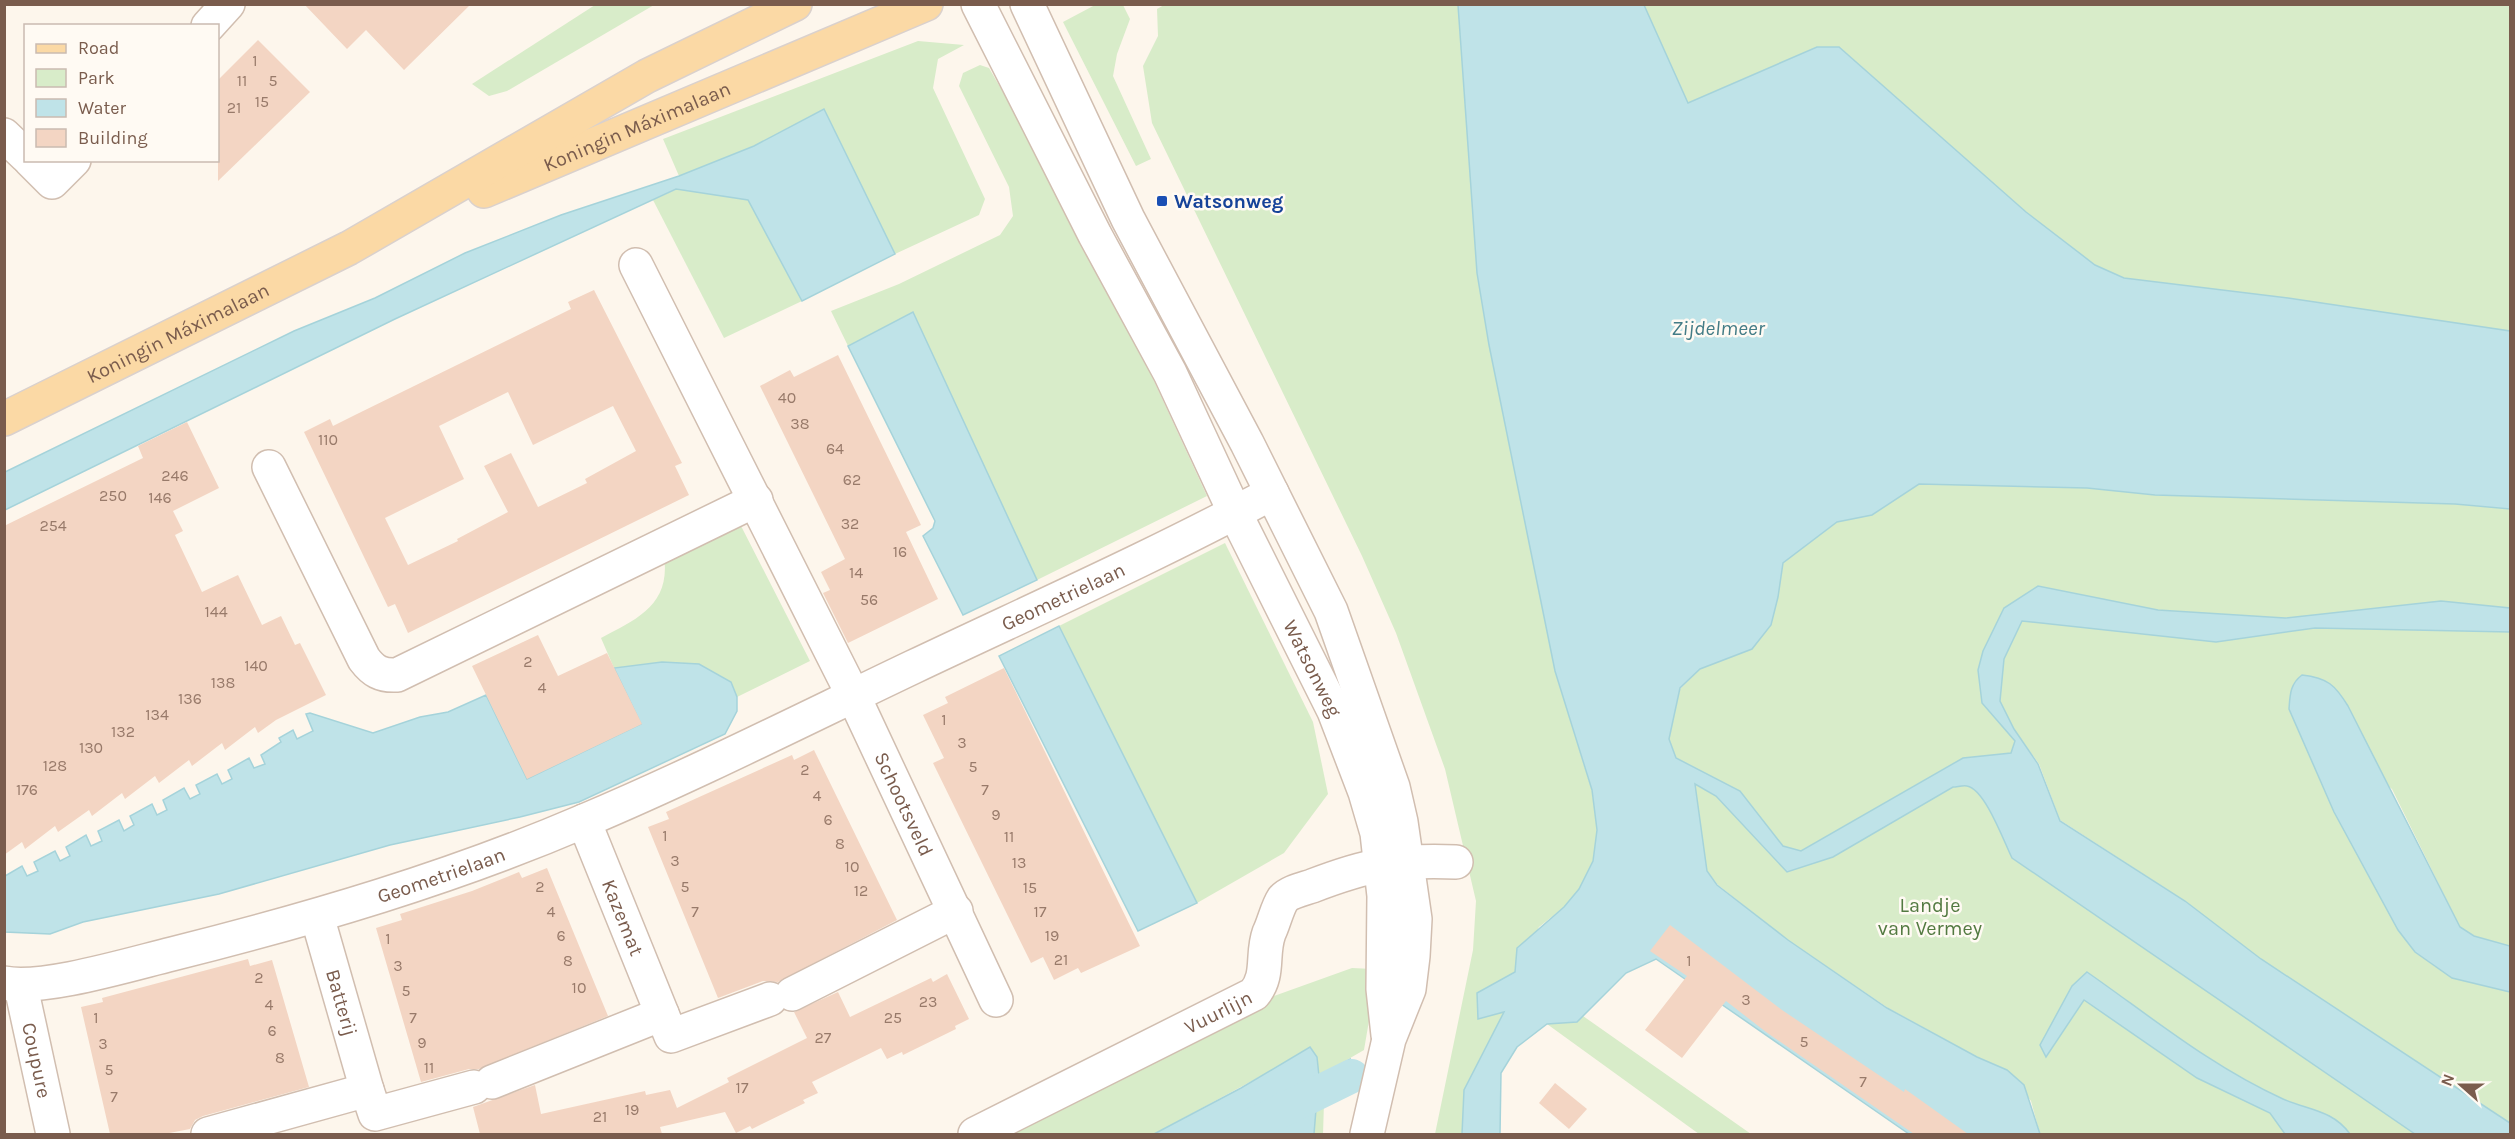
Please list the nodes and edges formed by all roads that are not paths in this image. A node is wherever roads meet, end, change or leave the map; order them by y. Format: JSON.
{"nodes":[{"id":1,"x":228,"y":4,"type":"edge"},
{"id":2,"x":795,"y":4,"type":"edge"},
{"id":3,"x":926,"y":4,"type":"edge"},
{"id":4,"x":978,"y":4,"type":"edge"},
{"id":5,"x":1027,"y":4,"type":"edge"},
{"id":6,"x":210,"y":24,"type":"edge"},
{"id":7,"x":4,"y":135,"type":"edge"},
{"id":8,"x":24,"y":154,"type":"edge"},
{"id":9,"x":32,"y":162,"type":"edge"},
{"id":10,"x":72,"y":162,"type":"edge"},
{"id":11,"x":350,"y":248,"type":"junction"},
{"id":12,"x":636,"y":265,"type":"dead end"},
{"id":13,"x":4,"y":419,"type":"edge"},
{"id":14,"x":269,"y":466,"type":"dead end"},
{"id":15,"x":1272,"y":493,"type":"junction"},
{"id":16,"x":756,"y":500,"type":"junction"},
{"id":17,"x":1235,"y":513,"type":"junction"},
{"id":18,"x":853,"y":695,"type":"junction"},
{"id":19,"x":584,"y":821,"type":"junction"},
{"id":20,"x":1394,"y":862,"type":"junction"},
{"id":21,"x":1456,"y":862,"type":"dead end"},
{"id":22,"x":956,"y":911,"type":"junction"},
{"id":23,"x":317,"y":916,"type":"junction"},
{"id":24,"x":13,"y":985,"type":"edge"},
{"id":25,"x":996,"y":1000,"type":"dead end"},
{"id":26,"x":662,"y":1014,"type":"junction"},
{"id":27,"x":367,"y":1090,"type":"junction"},
{"id":28,"x":53,"y":1134,"type":"edge"},
{"id":29,"x":208,"y":1134,"type":"edge"},
{"id":30,"x":975,"y":1134,"type":"edge"},
{"id":31,"x":1367,"y":1134,"type":"edge"}],
"edges":[{"from":1,"to":6,"type":"street"},
{"from":2,"to":11,"type":"main road","name":"Koningin Máximalaan"},
{"from":3,"to":11,"type":"main road","name":"Koningin Máximalaan"},
{"from":4,"to":17,"type":"street","name":"Watsonweg"},
{"from":5,"to":15,"type":"street","name":"Watsonweg"},
{"from":7,"to":8,"type":"street"},
{"from":9,"to":10,"type":"street"},
{"from":11,"to":13,"type":"main road","name":"Koningin Máximalaan"},
{"from":12,"to":16,"type":"street"},
{"from":14,"to":16,"type":"street"},
{"from":15,"to":17,"type":"street","name":"Geometrielaan"},
{"from":15,"to":20,"type":"street","name":"Watsonweg"},
{"from":16,"to":18,"type":"street"},
{"from":17,"to":18,"type":"street","name":"Geometrielaan"},
{"from":17,"to":20,"type":"street","name":"Watsonweg"},
{"from":18,"to":19,"type":"street","name":"Geometrielaan"},
{"from":18,"to":22,"type":"street","name":"Schootsveld"},
{"from":19,"to":23,"type":"street","name":"Geometrielaan"},
{"from":19,"to":26,"type":"street","name":"Kazemat"},
{"from":20,"to":21,"type":"street","name":"Vuurlijn"},
{"from":20,"to":30,"type":"street","name":"Vuurlijn"},
{"from":20,"to":31,"type":"street","name":"Watsonweg"},
{"from":22,"to":25,"type":"street","name":"Schootsveld"},
{"from":22,"to":26,"type":"street","name":"Kazemat"},
{"from":23,"to":24,"type":"street","name":"Geometrielaan"},
{"from":23,"to":27,"type":"street","name":"Batterij"},
{"from":24,"to":28,"type":"street","name":"Coupure"},
{"from":26,"to":27,"type":"street","name":"Batterij"},
{"from":27,"to":29,"type":"street"}]}
